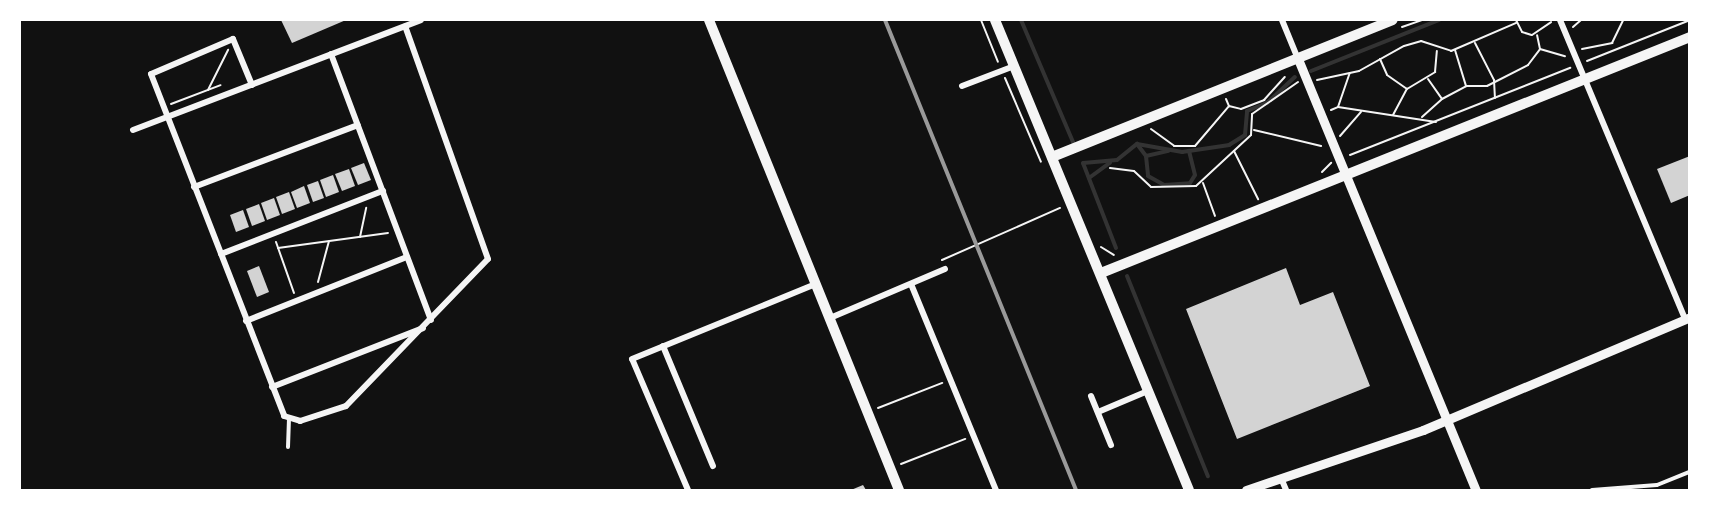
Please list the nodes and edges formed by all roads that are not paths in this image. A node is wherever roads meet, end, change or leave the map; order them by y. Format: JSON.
{"nodes":[{"id":1,"x":422,"y":20,"type":"edge"},
{"id":2,"x":709,"y":20,"type":"edge"},
{"id":3,"x":995,"y":20,"type":"edge"},
{"id":4,"x":1282,"y":20,"type":"edge"},
{"id":5,"x":1393,"y":20,"type":"edge"},
{"id":6,"x":1560,"y":20,"type":"edge"},
{"id":7,"x":405,"y":26,"type":"junction"},
{"id":8,"x":1689,"y":37,"type":"edge"},
{"id":9,"x":331,"y":54,"type":"junction"},
{"id":10,"x":1298,"y":59,"type":"junction"},
{"id":11,"x":1015,"y":66,"type":"junction"},
{"id":12,"x":1584,"y":79,"type":"junction"},
{"id":13,"x":252,"y":85,"type":"junction"},
{"id":14,"x":962,"y":86,"type":"dead end"},
{"id":15,"x":166,"y":118,"type":"junction"},
{"id":16,"x":358,"y":125,"type":"junction"},
{"id":17,"x":133,"y":130,"type":"dead end"},
{"id":18,"x":1052,"y":157,"type":"junction"},
{"id":19,"x":1345,"y":175,"type":"junction"},
{"id":20,"x":194,"y":187,"type":"junction"},
{"id":21,"x":383,"y":191,"type":"junction"},
{"id":22,"x":221,"y":254,"type":"junction"},
{"id":23,"x":407,"y":257,"type":"junction"},
{"id":24,"x":945,"y":270,"type":"dead end"},
{"id":25,"x":1101,"y":273,"type":"junction"},
{"id":26,"x":816,"y":284,"type":"junction"},
{"id":27,"x":911,"y":284,"type":"junction"},
{"id":28,"x":830,"y":318,"type":"junction"},
{"id":29,"x":1687,"y":318,"type":"edge"},
{"id":30,"x":431,"y":320,"type":"junction"},
{"id":31,"x":246,"y":321,"type":"junction"},
{"id":32,"x":425,"y":327,"type":"junction"},
{"id":33,"x":663,"y":346,"type":"junction"},
{"id":34,"x":272,"y":387,"type":"junction"},
{"id":35,"x":1148,"y":391,"type":"junction"},
{"id":36,"x":1091,"y":396,"type":"dead end"},
{"id":37,"x":1098,"y":412,"type":"junction"},
{"id":38,"x":289,"y":418,"type":"junction"},
{"id":39,"x":1447,"y":419,"type":"junction"},
{"id":40,"x":1111,"y":445,"type":"dead end"},
{"id":41,"x":288,"y":447,"type":"dead end"},
{"id":42,"x":713,"y":466,"type":"dead end"},
{"id":43,"x":1689,"y":472,"type":"edge"},
{"id":44,"x":1281,"y":478,"type":"junction"},
{"id":45,"x":688,"y":490,"type":"edge"},
{"id":46,"x":899,"y":490,"type":"edge"},
{"id":47,"x":996,"y":490,"type":"edge"},
{"id":48,"x":1189,"y":490,"type":"edge"},
{"id":49,"x":1246,"y":490,"type":"edge"},
{"id":50,"x":1286,"y":490,"type":"edge"},
{"id":51,"x":1476,"y":490,"type":"edge"},
{"id":52,"x":1592,"y":490,"type":"edge"}],
"edges":[{"from":1,"to":7,"type":"street"},
{"from":2,"to":26,"type":"main road"},
{"from":3,"to":11,"type":"main road"},
{"from":4,"to":10,"type":"street"},
{"from":5,"to":10,"type":"main road"},
{"from":6,"to":12,"type":"street"},
{"from":7,"to":9,"type":"street"},
{"from":7,"to":30,"type":"street"},
{"from":8,"to":12,"type":"main road"},
{"from":9,"to":13,"type":"street"},
{"from":9,"to":16,"type":"street"},
{"from":10,"to":18,"type":"main road"},
{"from":10,"to":19,"type":"street"},
{"from":11,"to":14,"type":"street"},
{"from":11,"to":18,"type":"main road"},
{"from":12,"to":19,"type":"main road"},
{"from":12,"to":29,"type":"street"},
{"from":13,"to":15,"type":"street"},
{"from":13,"to":15,"type":"street"},
{"from":15,"to":17,"type":"street"},
{"from":15,"to":20,"type":"street"},
{"from":16,"to":20,"type":"street"},
{"from":16,"to":21,"type":"street"},
{"from":18,"to":25,"type":"main road"},
{"from":19,"to":25,"type":"main road"},
{"from":19,"to":39,"type":"street"},
{"from":20,"to":22,"type":"street"},
{"from":21,"to":22,"type":"street"},
{"from":21,"to":23,"type":"street"},
{"from":22,"to":31,"type":"street"},
{"from":23,"to":30,"type":"street"},
{"from":23,"to":31,"type":"street"},
{"from":24,"to":27,"type":"street"},
{"from":25,"to":35,"type":"main road"},
{"from":26,"to":28,"type":"main road"},
{"from":26,"to":33,"type":"street"},
{"from":27,"to":28,"type":"street"},
{"from":27,"to":47,"type":"street"},
{"from":28,"to":46,"type":"main road"},
{"from":29,"to":39,"type":"street"},
{"from":30,"to":32,"type":"street"},
{"from":31,"to":34,"type":"street"},
{"from":32,"to":34,"type":"street"},
{"from":32,"to":38,"type":"street"},
{"from":33,"to":42,"type":"street"},
{"from":33,"to":45,"type":"street"},
{"from":34,"to":38,"type":"street"},
{"from":35,"to":37,"type":"street"},
{"from":35,"to":48,"type":"main road"},
{"from":36,"to":37,"type":"street"},
{"from":37,"to":40,"type":"street"},
{"from":38,"to":41,"type":"lane"},
{"from":39,"to":44,"type":"street"},
{"from":39,"to":51,"type":"street"},
{"from":43,"to":52,"type":"lane"},
{"from":44,"to":49,"type":"street"},
{"from":44,"to":50,"type":"street"}]}
